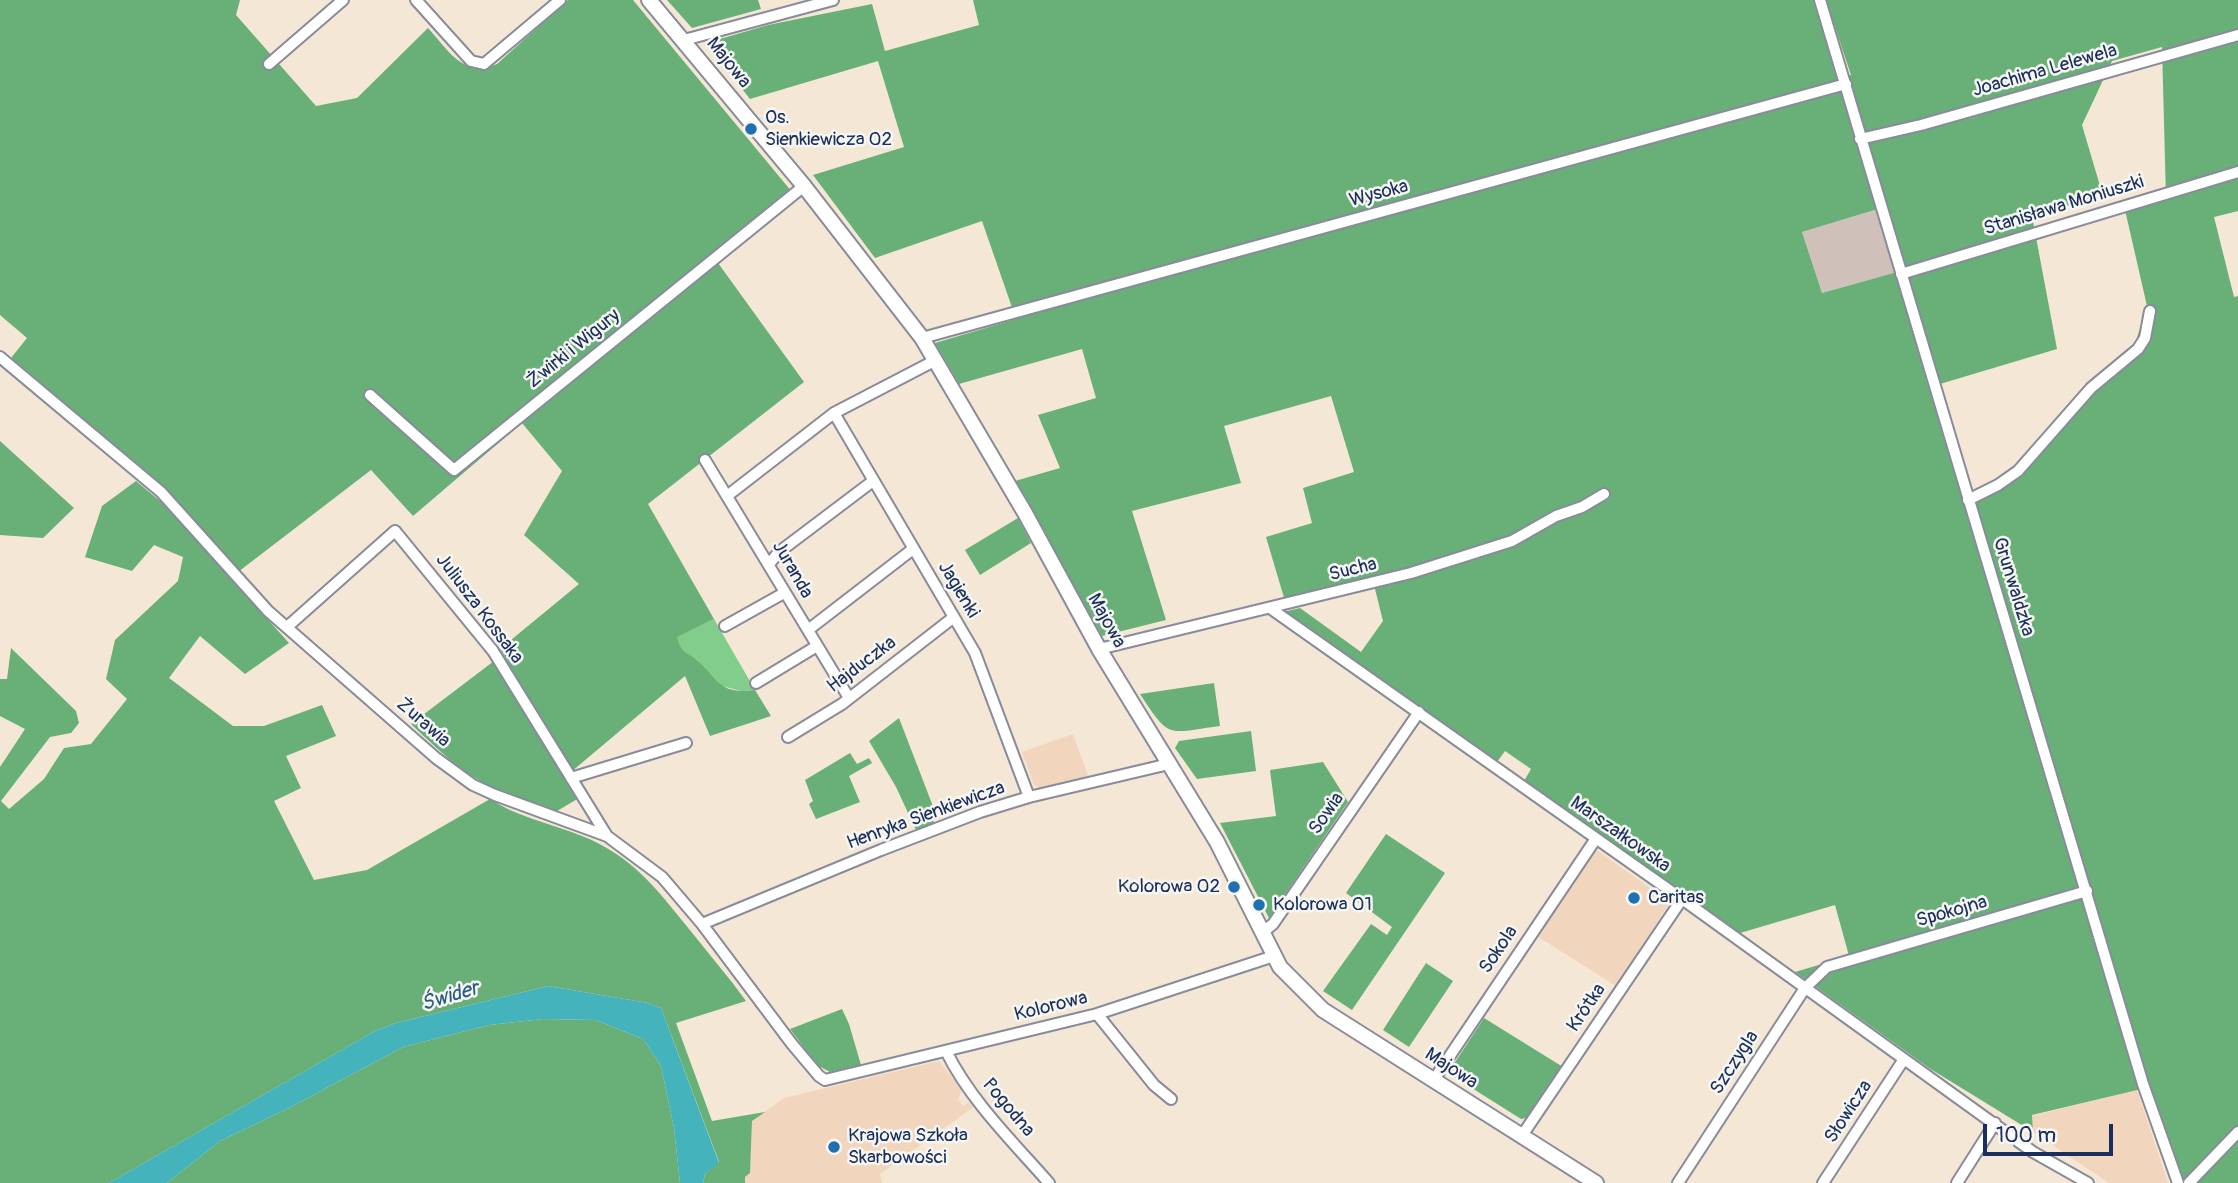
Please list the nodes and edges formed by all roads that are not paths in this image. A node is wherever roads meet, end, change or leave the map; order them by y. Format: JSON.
{"nodes":[{"id":1,"x":343,"y":0,"type":"edge"},
{"id":2,"x":416,"y":0,"type":"edge"},
{"id":3,"x":560,"y":0,"type":"edge"},
{"id":4,"x":649,"y":0,"type":"edge"},
{"id":5,"x":833,"y":0,"type":"edge"},
{"id":6,"x":1820,"y":0,"type":"edge"},
{"id":7,"x":2238,"y":35,"type":"edge"},
{"id":8,"x":684,"y":40,"type":"junction"},
{"id":9,"x":269,"y":64,"type":"dead end"},
{"id":10,"x":1846,"y":84,"type":"junction"},
{"id":11,"x":1860,"y":139,"type":"junction"},
{"id":12,"x":2238,"y":172,"type":"edge"},
{"id":13,"x":804,"y":186,"type":"junction"},
{"id":14,"x":1900,"y":274,"type":"junction"},
{"id":15,"x":2150,"y":312,"type":"dead end"},
{"id":16,"x":922,"y":338,"type":"junction"},
{"id":17,"x":0,"y":356,"type":"edge"},
{"id":18,"x":936,"y":360,"type":"junction"},
{"id":19,"x":370,"y":395,"type":"dead end"},
{"id":20,"x":834,"y":413,"type":"junction"},
{"id":21,"x":705,"y":460,"type":"dead end"},
{"id":22,"x":873,"y":481,"type":"junction"},
{"id":23,"x":1604,"y":494,"type":"dead end"},
{"id":24,"x":727,"y":496,"type":"junction"},
{"id":25,"x":1968,"y":500,"type":"junction"},
{"id":26,"x":913,"y":549,"type":"junction"},
{"id":27,"x":769,"y":564,"type":"junction"},
{"id":28,"x":784,"y":593,"type":"junction"},
{"id":29,"x":1270,"y":608,"type":"junction"},
{"id":30,"x":954,"y":617,"type":"junction"},
{"id":31,"x":726,"y":626,"type":"dead end"},
{"id":32,"x":287,"y":627,"type":"junction"},
{"id":33,"x":808,"y":630,"type":"junction"},
{"id":34,"x":817,"y":646,"type":"junction"},
{"id":35,"x":1099,"y":649,"type":"junction"},
{"id":36,"x":756,"y":682,"type":"dead end"},
{"id":37,"x":849,"y":698,"type":"junction"},
{"id":38,"x":1419,"y":712,"type":"junction"},
{"id":39,"x":788,"y":737,"type":"dead end"},
{"id":40,"x":686,"y":743,"type":"dead end"},
{"id":41,"x":1169,"y":764,"type":"junction"},
{"id":42,"x":571,"y":778,"type":"junction"},
{"id":43,"x":1029,"y":797,"type":"junction"},
{"id":44,"x":586,"y":803,"type":"junction"},
{"id":45,"x":569,"y":821,"type":"junction"},
{"id":46,"x":607,"y":836,"type":"junction"},
{"id":47,"x":1595,"y":840,"type":"junction"},
{"id":48,"x":2087,"y":891,"type":"junction"},
{"id":49,"x":1682,"y":899,"type":"junction"},
{"id":50,"x":702,"y":924,"type":"junction"},
{"id":51,"x":1262,"y":933,"type":"junction"},
{"id":52,"x":1274,"y":956,"type":"junction"},
{"id":53,"x":1827,"y":967,"type":"joint"},
{"id":54,"x":1805,"y":988,"type":"junction"},
{"id":55,"x":1097,"y":1014,"type":"junction"},
{"id":56,"x":946,"y":1051,"type":"junction"},
{"id":57,"x":1904,"y":1059,"type":"junction"},
{"id":58,"x":834,"y":1079,"type":"joint"},
{"id":59,"x":1433,"y":1081,"type":"junction"},
{"id":60,"x":1171,"y":1099,"type":"dead end"},
{"id":61,"x":1995,"y":1123,"type":"junction"},
{"id":62,"x":2238,"y":1132,"type":"edge"},
{"id":63,"x":1521,"y":1137,"type":"junction"},
{"id":64,"x":1049,"y":1183,"type":"edge"},
{"id":65,"x":1596,"y":1183,"type":"edge"},
{"id":66,"x":1678,"y":1183,"type":"edge"},
{"id":67,"x":1824,"y":1183,"type":"edge"},
{"id":68,"x":1957,"y":1183,"type":"edge"},
{"id":69,"x":2088,"y":1183,"type":"edge"},
{"id":70,"x":2178,"y":1183,"type":"edge"},
{"id":71,"x":2189,"y":1183,"type":"edge"}],
"edges":[{"from":1,"to":9,"type":"street"},
{"from":2,"to":3,"type":"street"},
{"from":4,"to":8,"type":"street","name":"Majowa"},
{"from":5,"to":8,"type":"street"},
{"from":6,"to":10,"type":"street","name":"Grunwaldzka"},
{"from":7,"to":11,"type":"street","name":"Joachima Lelewela"},
{"from":8,"to":13,"type":"street","name":"Majowa"},
{"from":10,"to":11,"type":"street","name":"Grunwaldzka"},
{"from":10,"to":16,"type":"street","name":"Wysoka"},
{"from":11,"to":14,"type":"street","name":"Grunwaldzka"},
{"from":12,"to":14,"type":"street","name":"Stanisława Moniuszki"},
{"from":13,"to":16,"type":"street","name":"Majowa"},
{"from":13,"to":19,"type":"street","name":"Żwirki i Wigury"},
{"from":14,"to":25,"type":"street","name":"Grunwaldzka"},
{"from":15,"to":25,"type":"street"},
{"from":16,"to":18,"type":"street","name":"Majowa"},
{"from":17,"to":32,"type":"street","name":"Żurawia"},
{"from":18,"to":20,"type":"street"},
{"from":18,"to":35,"type":"street","name":"Majowa"},
{"from":20,"to":22,"type":"street","name":"Jagienki"},
{"from":20,"to":24,"type":"street"},
{"from":21,"to":24,"type":"street","name":"Juranda"},
{"from":22,"to":26,"type":"street","name":"Jagienki"},
{"from":22,"to":27,"type":"street"},
{"from":23,"to":29,"type":"street","name":"Sucha"},
{"from":24,"to":27,"type":"street","name":"Juranda"},
{"from":25,"to":48,"type":"street","name":"Grunwaldzka"},
{"from":26,"to":30,"type":"street","name":"Jagienki"},
{"from":26,"to":33,"type":"street"},
{"from":27,"to":28,"type":"street","name":"Juranda"},
{"from":28,"to":31,"type":"street"},
{"from":28,"to":33,"type":"street","name":"Juranda"},
{"from":29,"to":35,"type":"street","name":"Sucha"},
{"from":29,"to":38,"type":"street","name":"Marszałkowska"},
{"from":30,"to":37,"type":"street","name":"Hajduczka"},
{"from":30,"to":43,"type":"street","name":"Jagienki"},
{"from":32,"to":42,"type":"street","name":"Juliusza Kossaka"},
{"from":32,"to":45,"type":"street","name":"Żurawia"},
{"from":33,"to":34,"type":"street","name":"Juranda"},
{"from":34,"to":36,"type":"street"},
{"from":34,"to":37,"type":"street","name":"Juranda"},
{"from":35,"to":41,"type":"street","name":"Majowa"},
{"from":37,"to":39,"type":"street","name":"Hajduczka"},
{"from":38,"to":47,"type":"street","name":"Marszałkowska"},
{"from":38,"to":51,"type":"street","name":"Sowia"},
{"from":40,"to":42,"type":"street"},
{"from":41,"to":43,"type":"street","name":"Henryka Sienkiewicza"},
{"from":41,"to":51,"type":"street","name":"Majowa"},
{"from":42,"to":44,"type":"street","name":"Juliusza Kossaka"},
{"from":43,"to":50,"type":"street","name":"Henryka Sienkiewicza"},
{"from":44,"to":45,"type":"street"},
{"from":44,"to":46,"type":"street","name":"Juliusza Kossaka"},
{"from":45,"to":46,"type":"street","name":"Żurawia"},
{"from":46,"to":50,"type":"street","name":"Żurawia"},
{"from":47,"to":49,"type":"street","name":"Marszałkowska"},
{"from":47,"to":59,"type":"street","name":"Sokola"},
{"from":48,"to":53,"type":"street","name":"Spokojna"},
{"from":48,"to":70,"type":"street","name":"Grunwaldzka"},
{"from":49,"to":54,"type":"street","name":"Marszałkowska"},
{"from":49,"to":63,"type":"street","name":"Krótka"},
{"from":50,"to":58,"type":"street","name":"Żurawia"},
{"from":51,"to":52,"type":"street","name":"Majowa"},
{"from":52,"to":55,"type":"street","name":"Kolorowa"},
{"from":52,"to":59,"type":"street","name":"Majowa"},
{"from":53,"to":54,"type":"street","name":"Szczygla"},
{"from":54,"to":57,"type":"street","name":"Marszałkowska"},
{"from":54,"to":66,"type":"street","name":"Szczygla"},
{"from":55,"to":56,"type":"street","name":"Kolorowa"},
{"from":55,"to":60,"type":"street"},
{"from":56,"to":58,"type":"street","name":"Kolorowa"},
{"from":56,"to":64,"type":"street","name":"Pogodna"},
{"from":57,"to":61,"type":"street","name":"Marszałkowska"},
{"from":57,"to":67,"type":"street","name":"Słowicza"},
{"from":59,"to":63,"type":"street","name":"Majowa"},
{"from":61,"to":68,"type":"street"},
{"from":61,"to":69,"type":"street","name":"Marszałkowska"},
{"from":62,"to":71,"type":"street"},
{"from":63,"to":65,"type":"street","name":"Majowa"}]}
